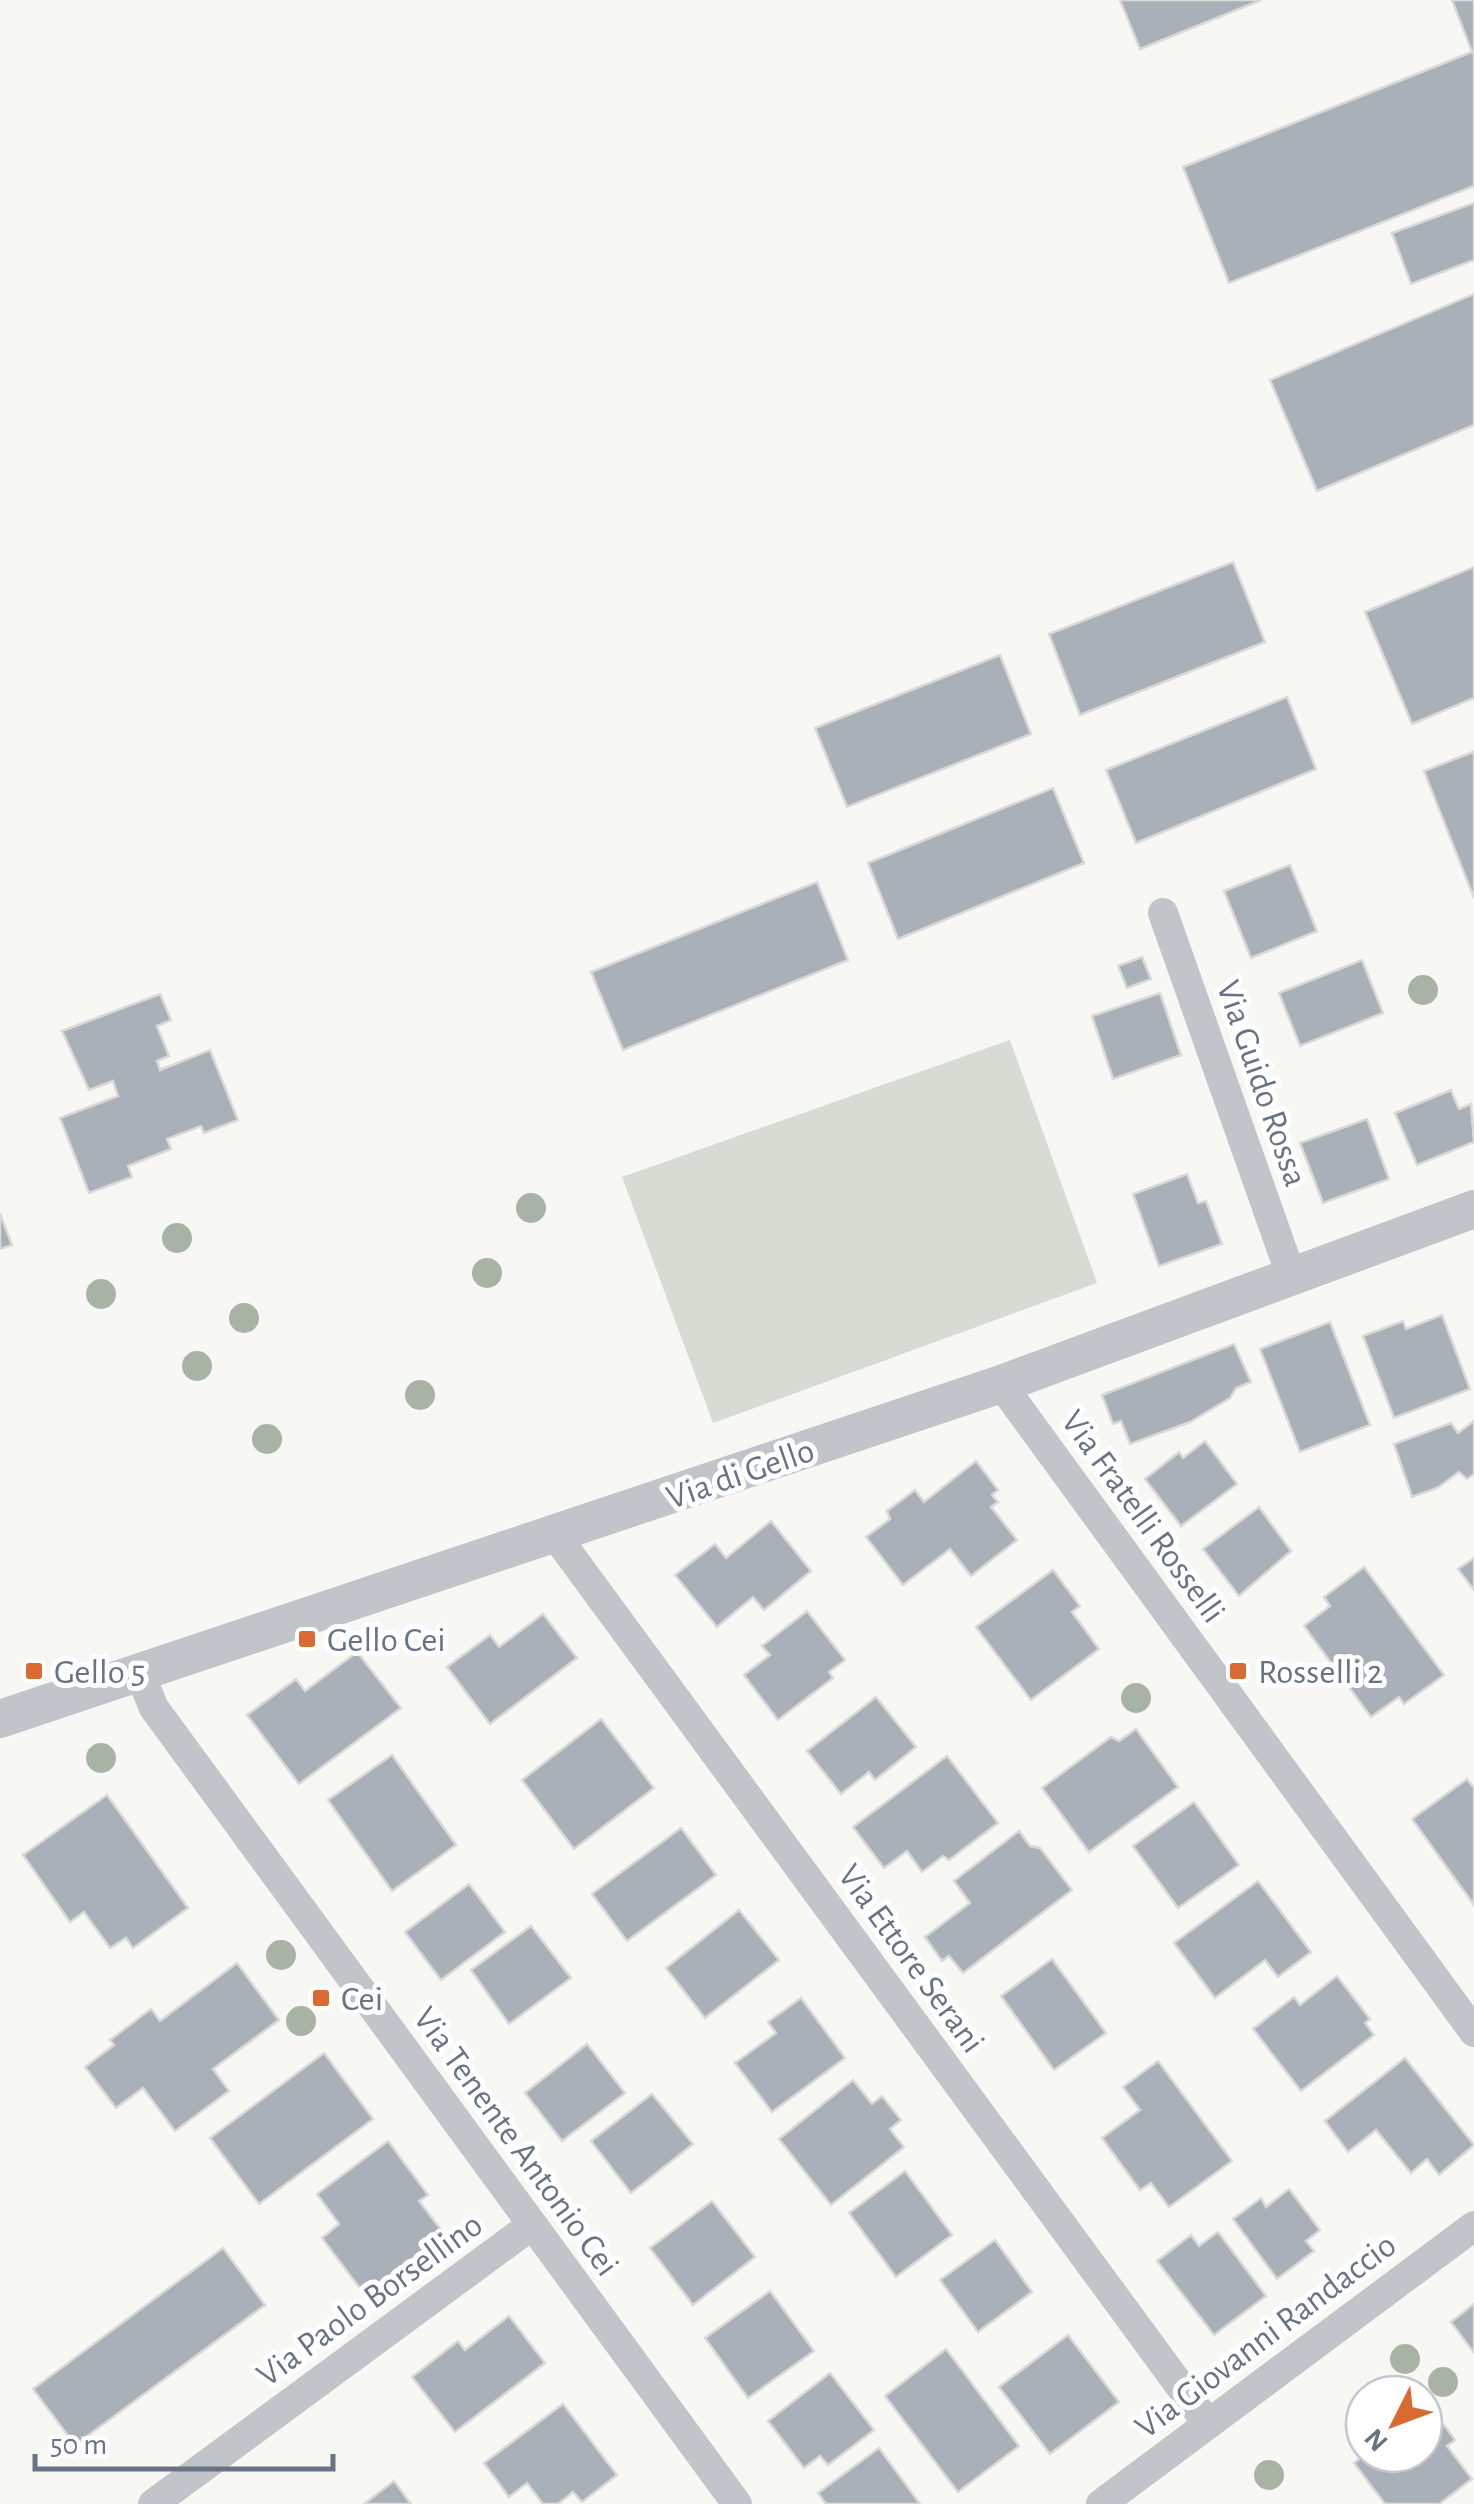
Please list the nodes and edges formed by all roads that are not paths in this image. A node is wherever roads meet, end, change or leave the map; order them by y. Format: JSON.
{"nodes":[{"id":1,"x":1163,"y":913,"type":"dead end"},
{"id":2,"x":1474,"y":1209,"type":"edge"},
{"id":3,"x":1292,"y":1278,"type":"junction"},
{"id":4,"x":1001,"y":1384,"type":"junction"},
{"id":5,"x":556,"y":1536,"type":"junction"},
{"id":6,"x":139,"y":1672,"type":"junction"},
{"id":7,"x":0,"y":1719,"type":"edge"},
{"id":8,"x":1474,"y":2032,"type":"edge"},
{"id":9,"x":532,"y":2225,"type":"junction"},
{"id":10,"x":1474,"y":2226,"type":"edge"},
{"id":11,"x":1208,"y":2424,"type":"junction"},
{"id":12,"x":154,"y":2504,"type":"edge"},
{"id":13,"x":737,"y":2504,"type":"edge"},
{"id":14,"x":1101,"y":2504,"type":"edge"}],
"edges":[{"from":1,"to":3,"type":"street","name":"Via Guido Rossa"},
{"from":2,"to":3,"type":"street","name":"Via di Gello"},
{"from":3,"to":4,"type":"street","name":"Via di Gello"},
{"from":4,"to":5,"type":"street","name":"Via di Gello"},
{"from":4,"to":8,"type":"street","name":"Via Fratelli Rosselli"},
{"from":5,"to":6,"type":"street","name":"Via di Gello"},
{"from":5,"to":11,"type":"street","name":"Via Ettore Serani"},
{"from":6,"to":7,"type":"street","name":"Via di Gello"},
{"from":6,"to":9,"type":"street","name":"Via Tenente Antonio Cei"},
{"from":9,"to":12,"type":"street","name":"Via Paolo Borsellino"},
{"from":9,"to":13,"type":"street","name":"Via Tenente Antonio Cei"},
{"from":10,"to":11,"type":"street","name":"Via Giovanni Randaccio"},
{"from":11,"to":14,"type":"street","name":"Via Giovanni Randaccio"}]}
